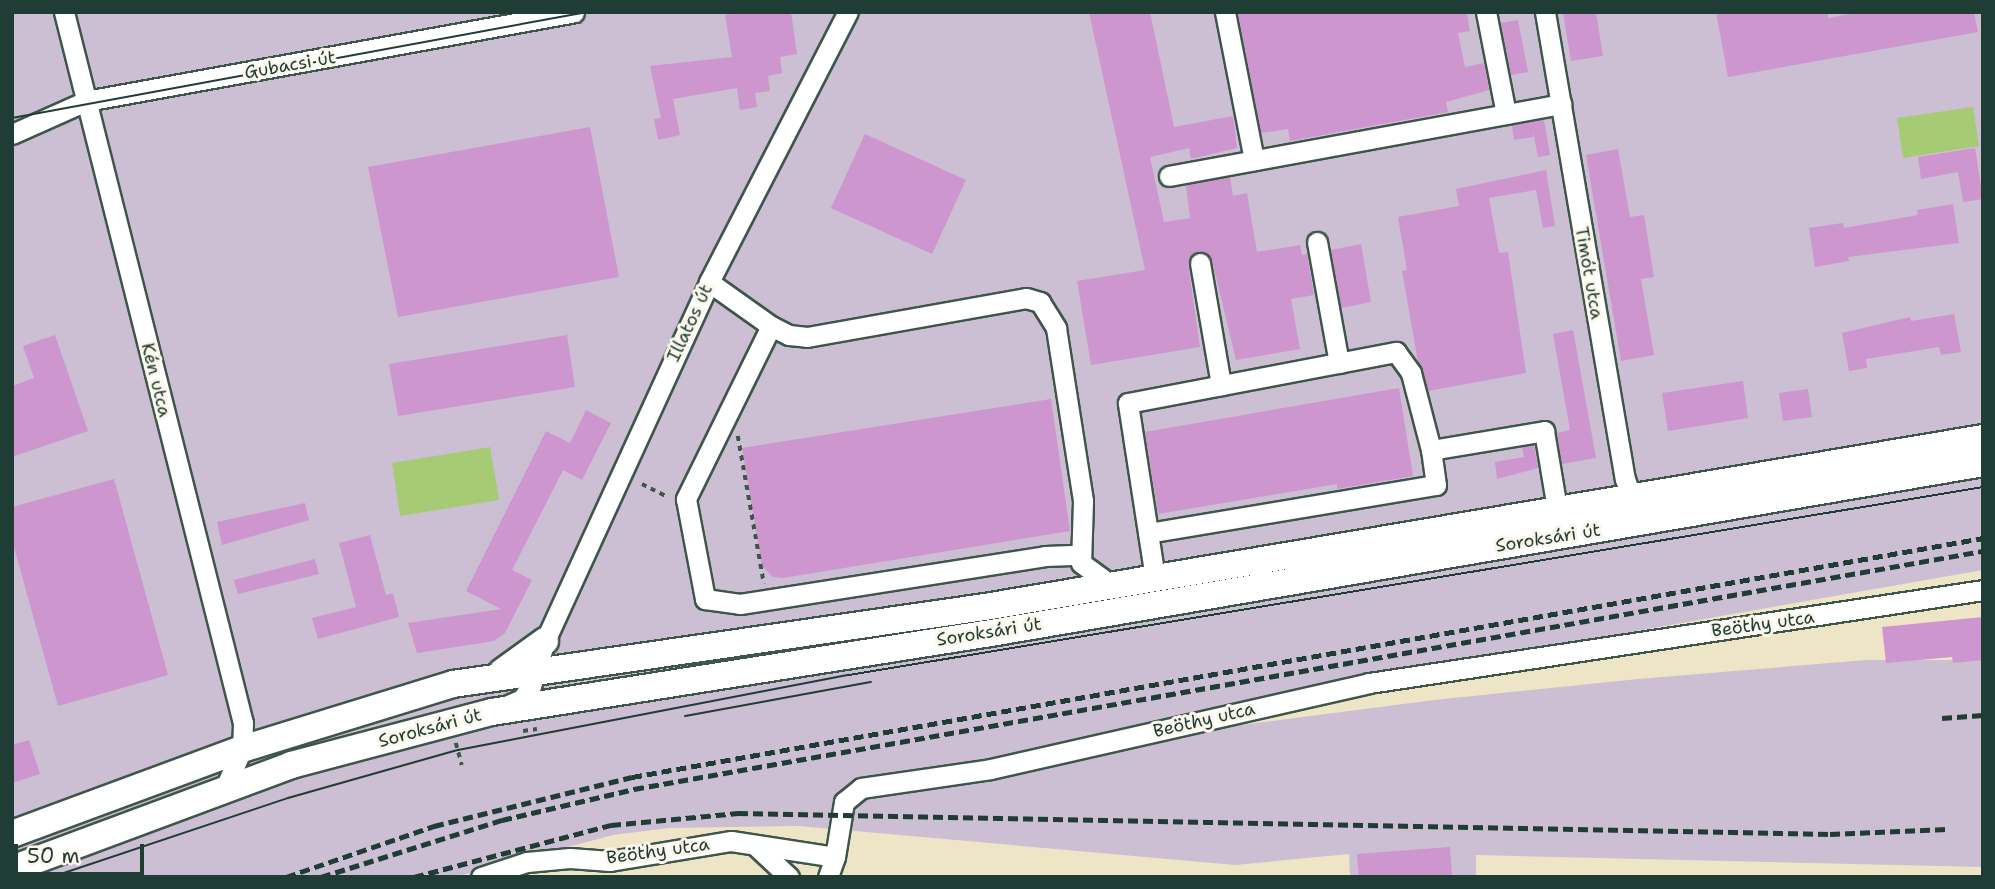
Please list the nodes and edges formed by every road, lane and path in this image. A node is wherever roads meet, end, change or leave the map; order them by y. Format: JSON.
{"nodes":[{"id":1,"x":64,"y":12,"type":"edge"},
{"id":2,"x":574,"y":12,"type":"edge"},
{"id":3,"x":848,"y":12,"type":"edge"},
{"id":4,"x":1225,"y":12,"type":"edge"},
{"id":5,"x":1486,"y":12,"type":"edge"},
{"id":6,"x":1545,"y":12,"type":"edge"},
{"id":7,"x":86,"y":102,"type":"junction"},
{"id":8,"x":1561,"y":104,"type":"junction"},
{"id":9,"x":1506,"y":114,"type":"junction"},
{"id":10,"x":12,"y":134,"type":"edge"},
{"id":11,"x":1254,"y":160,"type":"junction"},
{"id":12,"x":1169,"y":176,"type":"dead end"},
{"id":13,"x":1317,"y":242,"type":"dead end"},
{"id":14,"x":1200,"y":263,"type":"dead end"},
{"id":15,"x":709,"y":282,"type":"junction"},
{"id":16,"x":771,"y":326,"type":"junction"},
{"id":17,"x":1339,"y":363,"type":"junction"},
{"id":18,"x":1221,"y":385,"type":"junction"},
{"id":19,"x":737,"y":427,"type":"dead end"},
{"id":20,"x":1983,"y":438,"type":"edge"},
{"id":21,"x":1431,"y":450,"type":"junction"},
{"id":22,"x":1983,"y":463,"type":"edge"},
{"id":23,"x":642,"y":484,"type":"dead end"},
{"id":24,"x":1628,"y":497,"type":"junction"},
{"id":25,"x":687,"y":506,"type":"junction"},
{"id":26,"x":1557,"y":509,"type":"junction"},
{"id":27,"x":1656,"y":520,"type":"junction"},
{"id":28,"x":1148,"y":533,"type":"junction"},
{"id":29,"x":1079,"y":555,"type":"junction"},
{"id":30,"x":1156,"y":578,"type":"junction"},
{"id":31,"x":1111,"y":585,"type":"junction"},
{"id":32,"x":1983,"y":590,"type":"edge"},
{"id":33,"x":767,"y":600,"type":"junction"},
{"id":34,"x":545,"y":641,"type":"junction"},
{"id":35,"x":546,"y":669,"type":"junction"},
{"id":36,"x":492,"y":678,"type":"junction"},
{"id":37,"x":576,"y":698,"type":"junction"},
{"id":38,"x":492,"y":712,"type":"junction"},
{"id":39,"x":456,"y":743,"type":"dead end"},
{"id":40,"x":242,"y":749,"type":"junction"},
{"id":41,"x":291,"y":765,"type":"junction"},
{"id":42,"x":462,"y":765,"type":"dead end"},
{"id":43,"x":225,"y":788,"type":"junction"},
{"id":44,"x":12,"y":834,"type":"edge"},
{"id":45,"x":750,"y":843,"type":"junction"},
{"id":46,"x":835,"y":857,"type":"junction"},
{"id":47,"x":15,"y":871,"type":"edge"},
{"id":48,"x":481,"y":877,"type":"edge"},
{"id":49,"x":789,"y":877,"type":"edge"},
{"id":50,"x":828,"y":877,"type":"edge"}],
"edges":[{"from":1,"to":7,"type":"street","name":"Kén utca"},
{"from":2,"to":7,"type":"street","name":"Gubacsi út"},
{"from":3,"to":15,"type":"street","name":"Illatos út"},
{"from":4,"to":11,"type":"street"},
{"from":5,"to":9,"type":"street"},
{"from":6,"to":8,"type":"street","name":"Timót utca"},
{"from":7,"to":10,"type":"street","name":"Gubacsi út"},
{"from":7,"to":40,"type":"street","name":"Kén utca"},
{"from":8,"to":9,"type":"street"},
{"from":8,"to":24,"type":"street","name":"Timót utca"},
{"from":9,"to":11,"type":"street"},
{"from":11,"to":12,"type":"street"},
{"from":13,"to":17,"type":"street"},
{"from":14,"to":18,"type":"street"},
{"from":15,"to":16,"type":"street"},
{"from":15,"to":34,"type":"street","name":"Illatos út"},
{"from":16,"to":25,"type":"street"},
{"from":16,"to":29,"type":"street"},
{"from":17,"to":18,"type":"street"},
{"from":17,"to":21,"type":"street"},
{"from":18,"to":28,"type":"street"},
{"from":19,"to":33,"type":"path"},
{"from":20,"to":24,"type":"main road","name":"Soroksári út"},
{"from":21,"to":26,"type":"street"},
{"from":21,"to":28,"type":"street"},
{"from":22,"to":27,"type":"main road","name":"Soroksári út"},
{"from":23,"to":25,"type":"path"},
{"from":24,"to":26,"type":"main road","name":"Soroksári út"},
{"from":24,"to":27,"type":"street"},
{"from":25,"to":33,"type":"street"},
{"from":26,"to":30,"type":"main road","name":"Soroksári út"},
{"from":27,"to":37,"type":"main road","name":"Soroksári út"},
{"from":28,"to":30,"type":"street"},
{"from":29,"to":31,"type":"street"},
{"from":29,"to":33,"type":"street"},
{"from":30,"to":31,"type":"main road","name":"Soroksári út"},
{"from":31,"to":35,"type":"main road","name":"Soroksári út"},
{"from":32,"to":46,"type":"street","name":"Beöthy utca"},
{"from":34,"to":35,"type":"street","name":"Illatos út"},
{"from":34,"to":36,"type":"main road"},
{"from":35,"to":36,"type":"main road","name":"Soroksári út"},
{"from":35,"to":37,"type":"street"},
{"from":35,"to":38,"type":"street","name":"Illatos út"},
{"from":36,"to":40,"type":"main road","name":"Soroksári út"},
{"from":37,"to":38,"type":"main road","name":"Soroksári út"},
{"from":38,"to":41,"type":"main road","name":"Soroksári út"},
{"from":39,"to":42,"type":"path"},
{"from":40,"to":41,"type":"street"},
{"from":40,"to":43,"type":"street","name":"Kén utca"},
{"from":40,"to":44,"type":"main road","name":"Soroksári út"},
{"from":41,"to":43,"type":"main road","name":"Soroksári út"},
{"from":43,"to":47,"type":"main road","name":"Soroksári út"},
{"from":45,"to":46,"type":"street","name":"Beöthy utca"},
{"from":45,"to":48,"type":"street","name":"Beöthy utca"},
{"from":45,"to":49,"type":"street"},
{"from":46,"to":50,"type":"street"}]}
